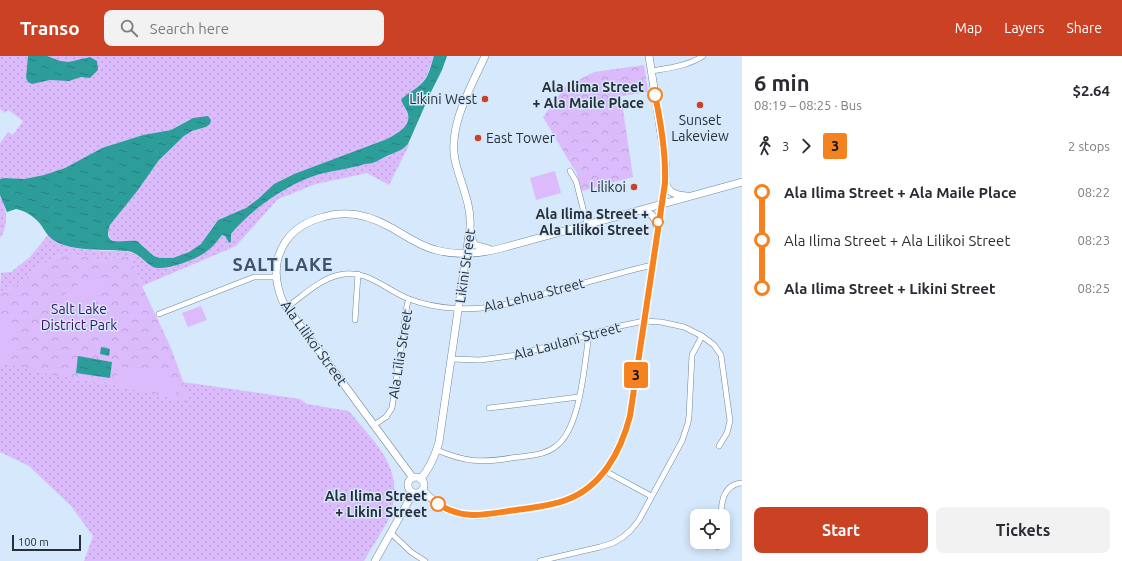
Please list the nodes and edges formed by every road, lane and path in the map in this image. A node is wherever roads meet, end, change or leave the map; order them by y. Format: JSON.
{"nodes":[{"id":1,"x":485,"y":56,"type":"edge"},
{"id":2,"x":649,"y":56,"type":"edge"},
{"id":3,"x":704,"y":56,"type":"edge"},
{"id":4,"x":652,"y":71,"type":"junction"},
{"id":5,"x":570,"y":172,"type":"dead end"},
{"id":6,"x":665,"y":181,"type":"junction"},
{"id":7,"x":742,"y":182,"type":"edge"},
{"id":8,"x":688,"y":196,"type":"junction"},
{"id":9,"x":661,"y":204,"type":"junction"},
{"id":10,"x":640,"y":211,"type":"junction"},
{"id":11,"x":587,"y":224,"type":"junction"},
{"id":12,"x":470,"y":228,"type":"junction"},
{"id":13,"x":658,"y":228,"type":"junction"},
{"id":14,"x":494,"y":250,"type":"junction"},
{"id":15,"x":466,"y":254,"type":"junction"},
{"id":16,"x":652,"y":266,"type":"junction"},
{"id":17,"x":358,"y":274,"type":"junction"},
{"id":18,"x":276,"y":277,"type":"junction"},
{"id":19,"x":409,"y":299,"type":"junction"},
{"id":20,"x":287,"y":307,"type":"junction"},
{"id":21,"x":459,"y":308,"type":"junction"},
{"id":22,"x":159,"y":314,"type":"dead end"},
{"id":23,"x":355,"y":320,"type":"dead end"},
{"id":24,"x":644,"y":321,"type":"junction"},
{"id":25,"x":588,"y":335,"type":"junction"},
{"id":26,"x":702,"y":336,"type":"junction"},
{"id":27,"x":451,"y":359,"type":"junction"},
{"id":28,"x":579,"y":397,"type":"junction"},
{"id":29,"x":489,"y":408,"type":"dead end"},
{"id":30,"x":374,"y":425,"type":"junction"},
{"id":31,"x":719,"y":446,"type":"dead end"},
{"id":32,"x":437,"y":450,"type":"junction"},
{"id":33,"x":605,"y":471,"type":"junction"},
{"id":34,"x":416,"y":478,"type":"junction"},
{"id":35,"x":742,"y":483,"type":"edge"},
{"id":36,"x":422,"y":490,"type":"junction"},
{"id":37,"x":413,"y":493,"type":"junction"},
{"id":38,"x":651,"y":496,"type":"junction"},
{"id":39,"x":721,"y":509,"type":"edge"},
{"id":40,"x":391,"y":533,"type":"junction"},
{"id":41,"x":375,"y":561,"type":"edge"},
{"id":42,"x":425,"y":561,"type":"edge"},
{"id":43,"x":540,"y":561,"type":"edge"}],
"edges":[{"from":1,"to":12,"type":"street","name":"Likini Street"},
{"from":2,"to":4,"type":"street"},
{"from":3,"to":4,"type":"street"},
{"from":4,"to":6,"type":"street"},
{"from":5,"to":11,"type":"street"},
{"from":6,"to":8,"type":"street"},
{"from":6,"to":9,"type":"street"},
{"from":7,"to":8,"type":"street","name":"Ala Lilikoi Street"},
{"from":8,"to":9,"type":"street","name":"Ala Lilikoi Street"},
{"from":9,"to":10,"type":"street","name":"Ala Lilikoi Street"},
{"from":9,"to":13,"type":"street"},
{"from":10,"to":11,"type":"street","name":"Ala Lilikoi Street"},
{"from":10,"to":13,"type":"street"},
{"from":11,"to":14,"type":"street","name":"Ala Lilikoi Street"},
{"from":12,"to":14,"type":"street"},
{"from":12,"to":15,"type":"street","name":"Likini Street"},
{"from":13,"to":16,"type":"street"},
{"from":14,"to":15,"type":"street","name":"Ala Lilikoi Street"},
{"from":15,"to":18,"type":"street","name":"Ala Lilikoi Street"},
{"from":15,"to":21,"type":"street","name":"Likini Street"},
{"from":16,"to":21,"type":"street","name":"Ala Lehua Street"},
{"from":16,"to":24,"type":"street"},
{"from":17,"to":19,"type":"street","name":"Ala Lehua Street"},
{"from":17,"to":20,"type":"street","name":"Ala Lehua Street"},
{"from":17,"to":23,"type":"street"},
{"from":18,"to":20,"type":"street","name":"Ala Lilikoi Street"},
{"from":18,"to":22,"type":"street"},
{"from":19,"to":21,"type":"street","name":"Ala Lehua Street"},
{"from":19,"to":30,"type":"street","name":"Ala Līlia Street"},
{"from":20,"to":30,"type":"street","name":"Ala Lilikoi Street"},
{"from":21,"to":27,"type":"street","name":"Likini Street"},
{"from":24,"to":25,"type":"street","name":"Ala Laulani Street"},
{"from":24,"to":26,"type":"street","name":"Ala Laulani Street"},
{"from":24,"to":33,"type":"street"},
{"from":25,"to":27,"type":"street","name":"Ala Laulani Street"},
{"from":25,"to":28,"type":"street"},
{"from":26,"to":31,"type":"street","name":"Ala Laulani Street"},
{"from":26,"to":38,"type":"street"},
{"from":27,"to":32,"type":"street","name":"Likini Street"},
{"from":28,"to":29,"type":"street"},
{"from":28,"to":32,"type":"street"},
{"from":30,"to":34,"type":"street","name":"Ala Lilikoi Street"},
{"from":32,"to":34,"type":"street","name":"Likini Street"},
{"from":33,"to":36,"type":"street"},
{"from":33,"to":38,"type":"street"},
{"from":34,"to":36,"type":"street"},
{"from":34,"to":37,"type":"street"},
{"from":35,"to":39,"type":"street"},
{"from":36,"to":37,"type":"street"},
{"from":37,"to":40,"type":"street"},
{"from":38,"to":43,"type":"street"},
{"from":40,"to":41,"type":"street"},
{"from":40,"to":42,"type":"street"}]}
